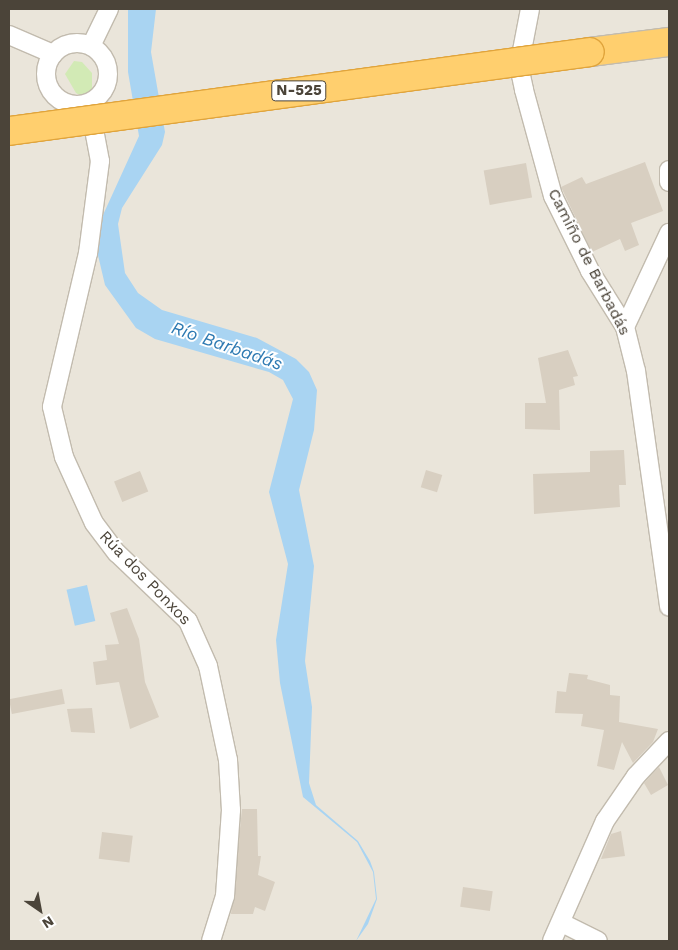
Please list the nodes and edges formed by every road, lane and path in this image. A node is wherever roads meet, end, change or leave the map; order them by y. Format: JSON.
{"nodes":[{"id":1,"x":109,"y":9,"type":"edge"},
{"id":2,"x":530,"y":9,"type":"edge"},
{"id":3,"x":9,"y":35,"type":"edge"},
{"id":4,"x":669,"y":42,"type":"edge"},
{"id":5,"x":91,"y":46,"type":"junction"},
{"id":6,"x":53,"y":54,"type":"junction"},
{"id":7,"x":89,"y":102,"type":"junction"},
{"id":8,"x":9,"y":131,"type":"edge"},
{"id":9,"x":669,"y":170,"type":"edge"},
{"id":10,"x":669,"y":182,"type":"edge"},
{"id":11,"x":669,"y":234,"type":"edge"},
{"id":12,"x":625,"y":327,"type":"junction"},
{"id":13,"x":669,"y":607,"type":"edge"},
{"id":14,"x":669,"y":741,"type":"edge"},
{"id":15,"x":562,"y":923,"type":"junction"},
{"id":16,"x":211,"y":941,"type":"edge"},
{"id":17,"x":552,"y":941,"type":"edge"},
{"id":18,"x":598,"y":941,"type":"edge"}],
"edges":[{"from":1,"to":5,"type":"street"},
{"from":2,"to":12,"type":"street","name":"Camiño de Barbadás"},
{"from":3,"to":6,"type":"street"},
{"from":4,"to":8,"type":"highway","number":"N-525","bridge":true},
{"from":5,"to":6,"type":"street"},
{"from":5,"to":7,"type":"street"},
{"from":6,"to":7,"type":"street"},
{"from":7,"to":16,"type":"street","name":"Rúa dos Ponxos"},
{"from":9,"to":10,"type":"street"},
{"from":11,"to":12,"type":"street"},
{"from":12,"to":13,"type":"street","name":"Camiño de Barbadás"},
{"from":14,"to":15,"type":"street"},
{"from":15,"to":17,"type":"street"},
{"from":15,"to":18,"type":"street"}]}
